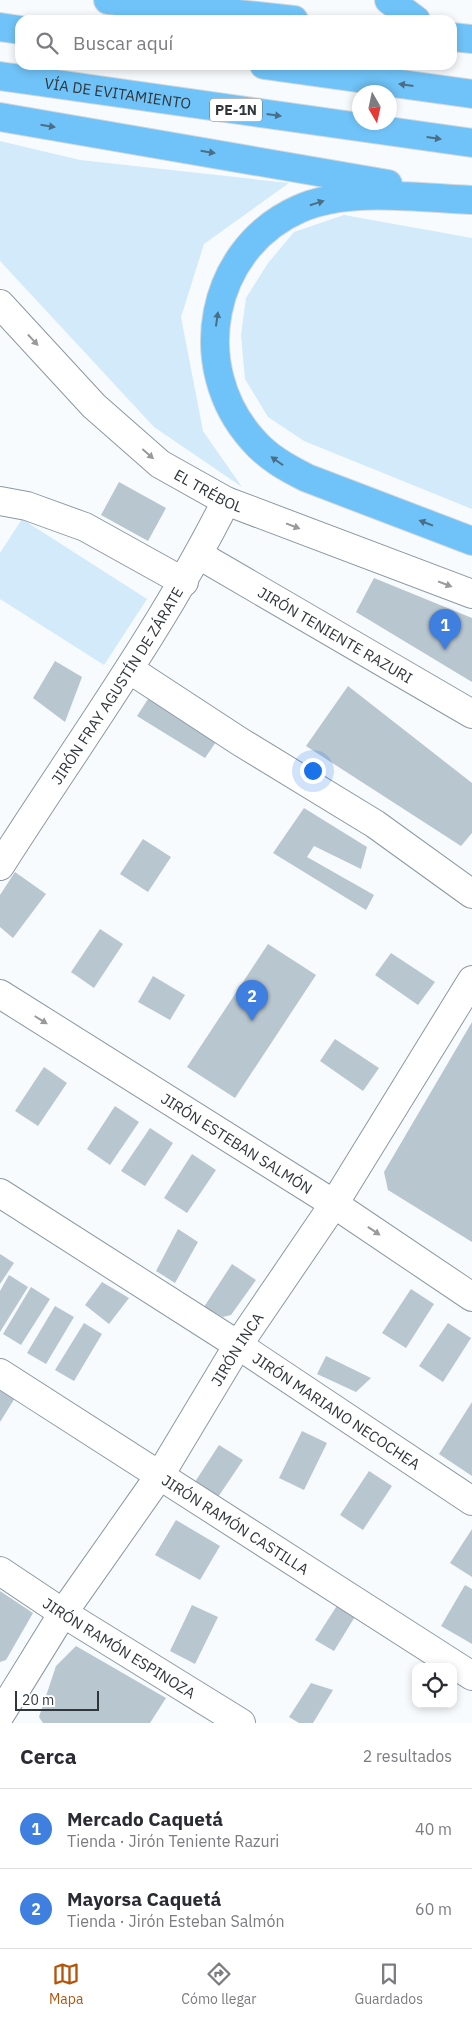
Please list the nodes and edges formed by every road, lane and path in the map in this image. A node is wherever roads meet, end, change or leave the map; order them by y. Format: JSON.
{"nodes":[{"id":1,"x":108,"y":0,"type":"edge"},
{"id":2,"x":389,"y":0,"type":"edge"},
{"id":3,"x":248,"y":15,"type":"edge"},
{"id":4,"x":409,"y":15,"type":"edge"},
{"id":5,"x":0,"y":28,"type":"edge"},
{"id":6,"x":15,"y":30,"type":"edge"},
{"id":7,"x":300,"y":70,"type":"edge"},
{"id":8,"x":0,"y":76,"type":"edge"},
{"id":9,"x":472,"y":94,"type":"edge"},
{"id":10,"x":0,"y":117,"type":"edge"},
{"id":11,"x":472,"y":143,"type":"edge"},
{"id":12,"x":472,"y":200,"type":"edge"},
{"id":13,"x":0,"y":304,"type":"edge"},
{"id":14,"x":0,"y":501,"type":"edge"},
{"id":15,"x":226,"y":501,"type":"junction"},
{"id":16,"x":472,"y":540,"type":"edge"},
{"id":17,"x":199,"y":555,"type":"junction"},
{"id":18,"x":184,"y":582,"type":"junction"},
{"id":19,"x":472,"y":594,"type":"edge"},
{"id":20,"x":129,"y":669,"type":"junction"},
{"id":21,"x":472,"y":714,"type":"edge"},
{"id":22,"x":0,"y":866,"type":"edge"},
{"id":23,"x":472,"y":894,"type":"edge"},
{"id":24,"x":472,"y":980,"type":"edge"},
{"id":25,"x":0,"y":994,"type":"edge"},
{"id":26,"x":0,"y":1193,"type":"edge"},
{"id":27,"x":334,"y":1204,"type":"junction"},
{"id":28,"x":472,"y":1297,"type":"edge"},
{"id":29,"x":238,"y":1345,"type":"junction"},
{"id":30,"x":0,"y":1373,"type":"edge"},
{"id":31,"x":160,"y":1475,"type":"junction"},
{"id":32,"x":472,"y":1501,"type":"edge"},
{"id":33,"x":0,"y":1571,"type":"edge"},
{"id":34,"x":63,"y":1613,"type":"junction"},
{"id":35,"x":472,"y":1676,"type":"edge"},
{"id":36,"x":0,"y":1716,"type":"edge"},
{"id":37,"x":241,"y":1723,"type":"edge"}],
"edges":[{"from":1,"to":3,"type":"highway"},
{"from":2,"to":4,"type":"highway"},
{"from":5,"to":6,"type":"highway"},
{"from":9,"to":7,"type":"highway","one_way":true},
{"from":8,"to":11,"type":"highway","name":"VÍA DE EVITAMIENTO","number":"PE-1N","one_way":true},
{"from":10,"to":12,"type":"highway","one_way":true},
{"from":16,"to":12,"type":"highway","one_way":true},
{"from":13,"to":15,"type":"street","name":"EL TRÉBOL","one_way":true},
{"from":14,"to":18,"type":"street"},
{"from":15,"to":17,"type":"street","name":"JIRÓN FRAY AGUSTÍN DE ZÁRATE"},
{"from":15,"to":19,"type":"street","name":"EL TRÉBOL","one_way":true},
{"from":17,"to":18,"type":"street","name":"JIRÓN FRAY AGUSTÍN DE ZÁRATE"},
{"from":17,"to":21,"type":"street","name":"JIRÓN TENIENTE RAZURI"},
{"from":18,"to":20,"type":"street","name":"JIRÓN FRAY AGUSTÍN DE ZÁRATE"},
{"from":20,"to":22,"type":"street","name":"JIRÓN FRAY AGUSTÍN DE ZÁRATE"},
{"from":20,"to":23,"type":"street"},
{"from":24,"to":27,"type":"street","name":"JIRÓN INCA"},
{"from":25,"to":27,"type":"street","name":"JIRÓN ESTEBAN SALMÓN","one_way":true},
{"from":26,"to":29,"type":"street","name":"JIRÓN MARIANO NECOCHEA"},
{"from":27,"to":28,"type":"street","name":"JIRÓN ESTEBAN SALMÓN","one_way":true},
{"from":27,"to":29,"type":"street","name":"JIRÓN INCA"},
{"from":29,"to":31,"type":"street","name":"JIRÓN INCA"},
{"from":29,"to":32,"type":"street","name":"JIRÓN MARIANO NECOCHEA"},
{"from":30,"to":31,"type":"street","name":"JIRÓN RAMÓN CASTILLA"},
{"from":31,"to":34,"type":"street","name":"JIRÓN INCA"},
{"from":31,"to":35,"type":"street","name":"JIRÓN RAMÓN CASTILLA"},
{"from":33,"to":34,"type":"street","name":"JIRÓN RAMÓN ESPINOZA"},
{"from":34,"to":36,"type":"street","name":"JIRÓN INCA"},
{"from":34,"to":37,"type":"street","name":"JIRÓN RAMÓN ESPINOZA"}]}
